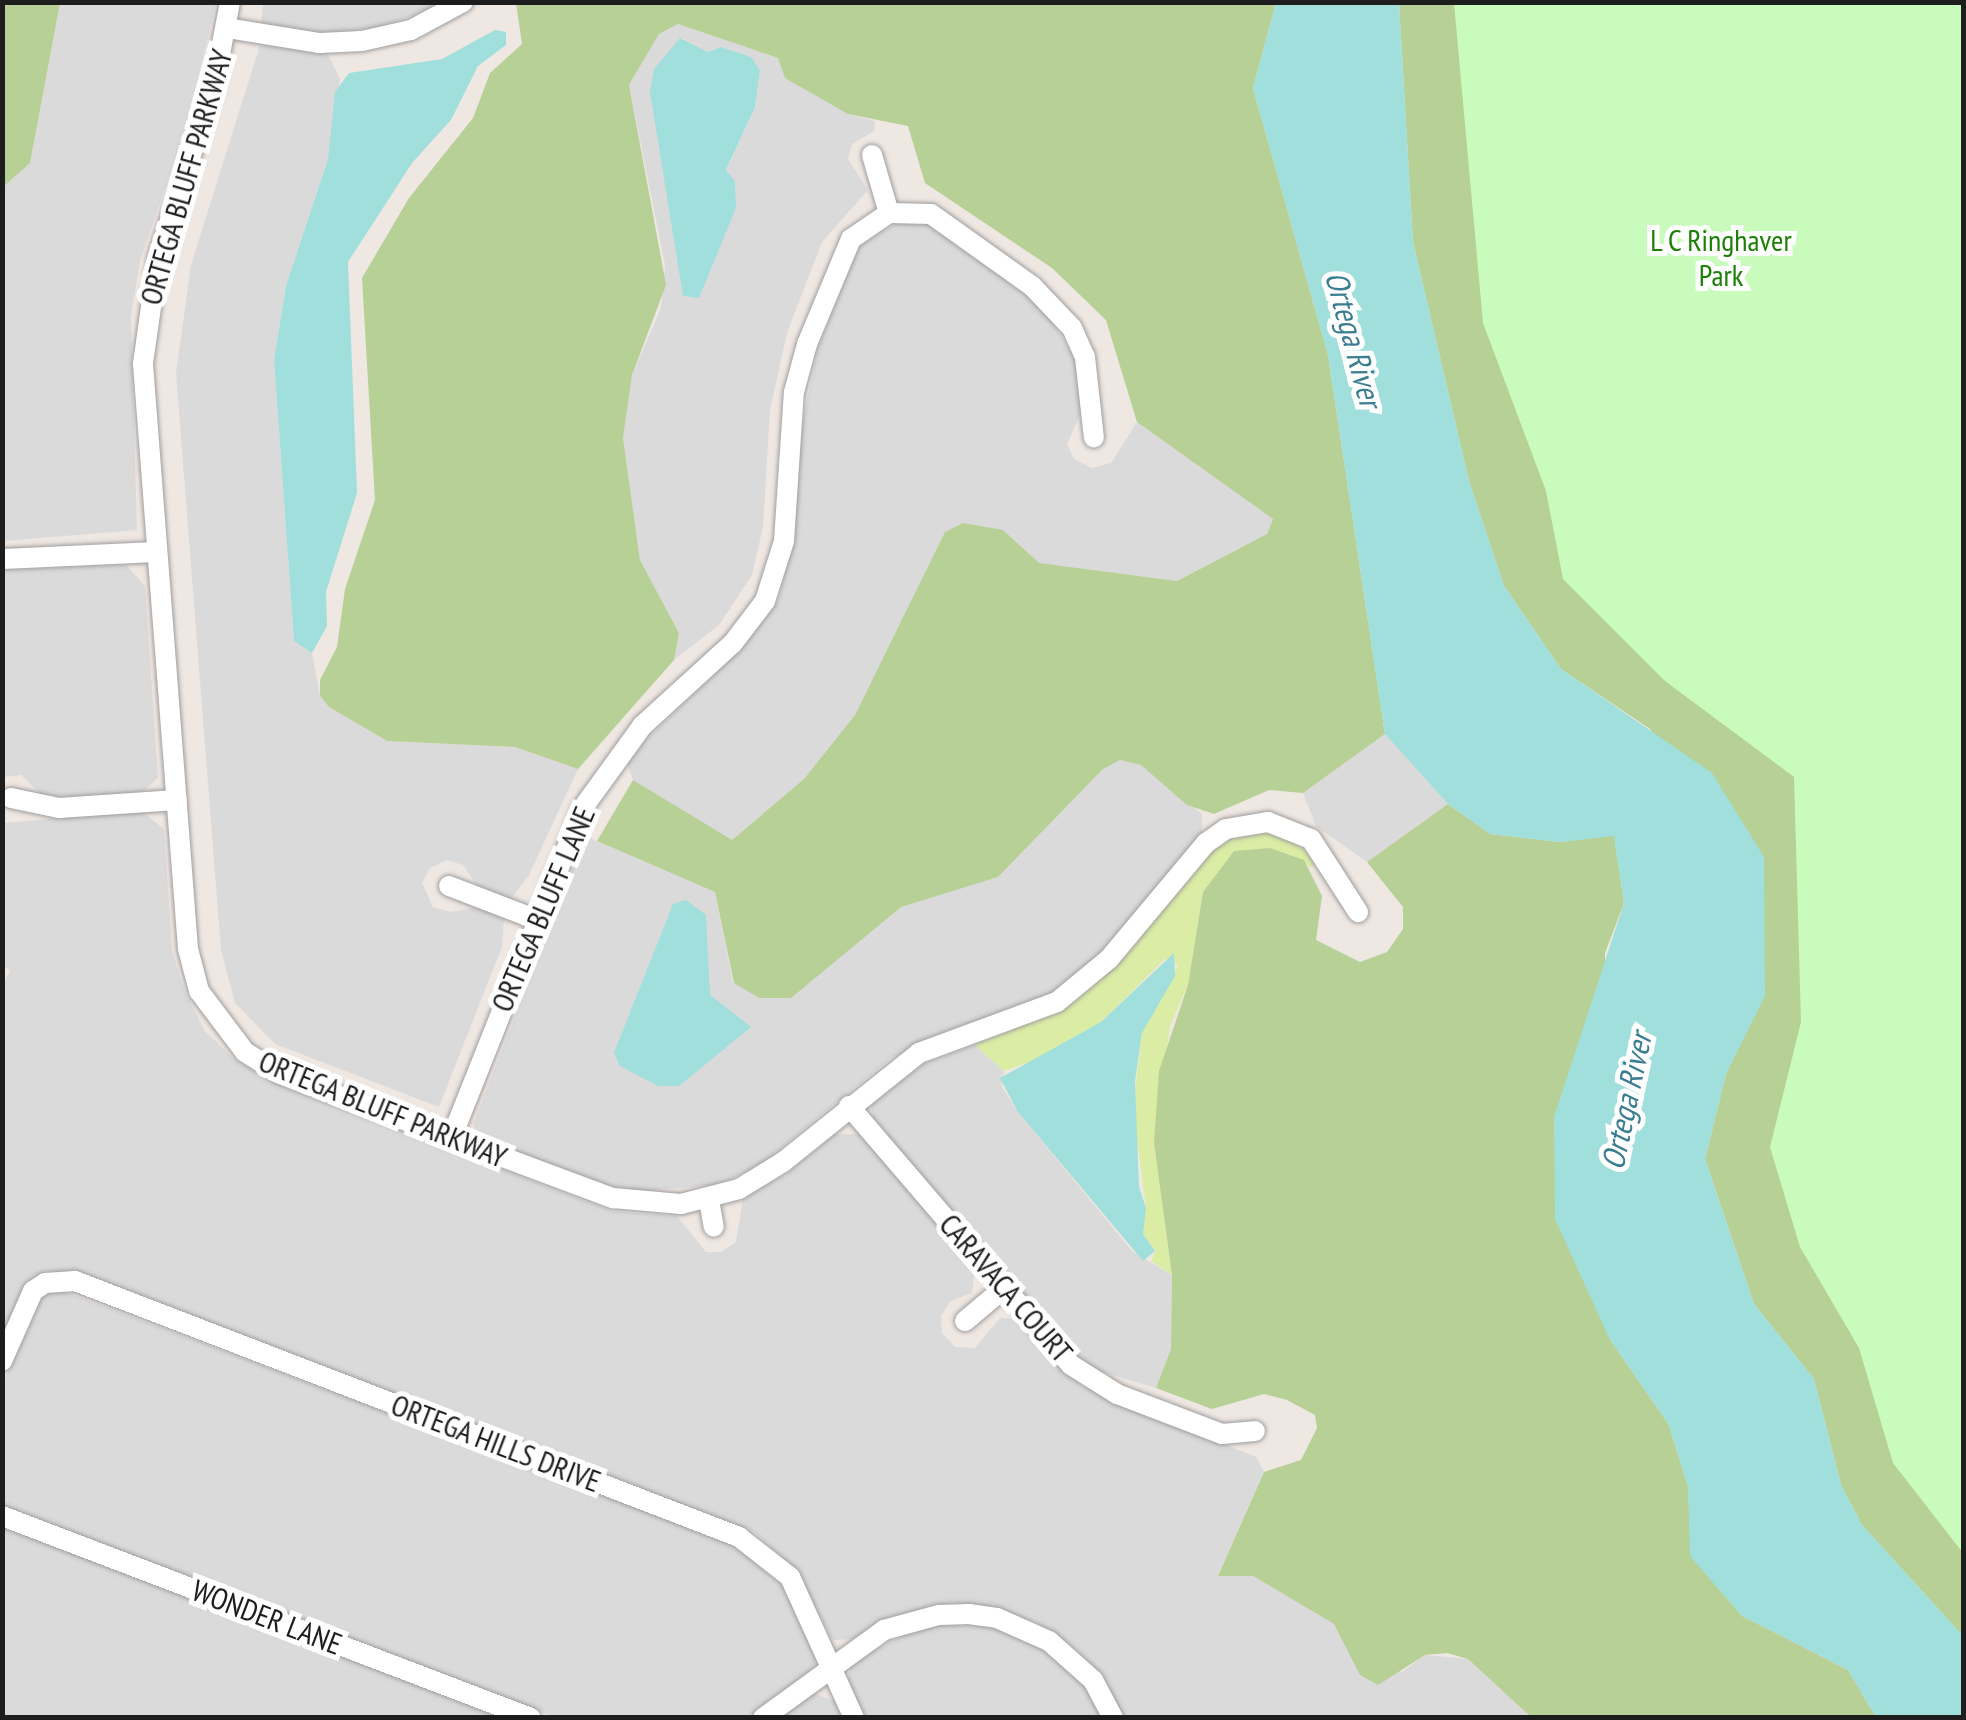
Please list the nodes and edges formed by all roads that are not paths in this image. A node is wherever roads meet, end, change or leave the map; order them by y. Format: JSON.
{"nodes":[{"id":1,"x":230,"y":2,"type":"edge"},
{"id":2,"x":464,"y":2,"type":"edge"},
{"id":3,"x":227,"y":28,"type":"junction"},
{"id":4,"x":872,"y":155,"type":"dead end"},
{"id":5,"x":889,"y":213,"type":"junction"},
{"id":6,"x":1094,"y":438,"type":"dead end"},
{"id":7,"x":157,"y":552,"type":"junction"},
{"id":8,"x":2,"y":559,"type":"edge"},
{"id":9,"x":12,"y":798,"type":"dead end"},
{"id":10,"x":177,"y":800,"type":"junction"},
{"id":11,"x":449,"y":886,"type":"dead end"},
{"id":12,"x":1358,"y":912,"type":"dead end"},
{"id":13,"x":535,"y":918,"type":"junction"},
{"id":14,"x":849,"y":1106,"type":"junction"},
{"id":15,"x":451,"y":1138,"type":"junction"},
{"id":16,"x":709,"y":1200,"type":"junction"},
{"id":17,"x":714,"y":1227,"type":"dead end"},
{"id":18,"x":1004,"y":1288,"type":"junction"},
{"id":19,"x":965,"y":1321,"type":"dead end"},
{"id":20,"x":2,"y":1362,"type":"edge"},
{"id":21,"x":1256,"y":1431,"type":"dead end"},
{"id":22,"x":2,"y":1516,"type":"edge"},
{"id":23,"x":831,"y":1666,"type":"junction"},
{"id":24,"x":531,"y":1718,"type":"edge"},
{"id":25,"x":764,"y":1718,"type":"edge"},
{"id":26,"x":854,"y":1718,"type":"edge"},
{"id":27,"x":1114,"y":1718,"type":"edge"}],
"edges":[{"from":1,"to":3,"type":"street","name":"ORTEGA BLUFF PARKWAY"},
{"from":2,"to":3,"type":"street"},
{"from":3,"to":7,"type":"street","name":"ORTEGA BLUFF PARKWAY"},
{"from":4,"to":5,"type":"street"},
{"from":5,"to":6,"type":"street"},
{"from":5,"to":13,"type":"street","name":"ORTEGA BLUFF LANE"},
{"from":7,"to":8,"type":"street"},
{"from":7,"to":10,"type":"street","name":"ORTEGA BLUFF PARKWAY"},
{"from":9,"to":10,"type":"street"},
{"from":10,"to":15,"type":"street","name":"ORTEGA BLUFF PARKWAY"},
{"from":11,"to":13,"type":"street"},
{"from":12,"to":14,"type":"street","name":"ORTEGA BLUFF PARKWAY"},
{"from":13,"to":15,"type":"street","name":"ORTEGA BLUFF LANE"},
{"from":14,"to":16,"type":"street","name":"ORTEGA BLUFF PARKWAY"},
{"from":14,"to":18,"type":"street","name":"CARAVACA COURT"},
{"from":15,"to":16,"type":"street","name":"ORTEGA BLUFF PARKWAY"},
{"from":16,"to":17,"type":"street"},
{"from":18,"to":19,"type":"street"},
{"from":18,"to":21,"type":"street","name":"CARAVACA COURT"},
{"from":20,"to":23,"type":"street","name":"ORTEGA HILLS DRIVE"},
{"from":22,"to":24,"type":"street","name":"WONDER LANE"},
{"from":23,"to":25,"type":"street"},
{"from":23,"to":26,"type":"street","name":"ORTEGA HILLS DRIVE"},
{"from":23,"to":27,"type":"street"}]}
